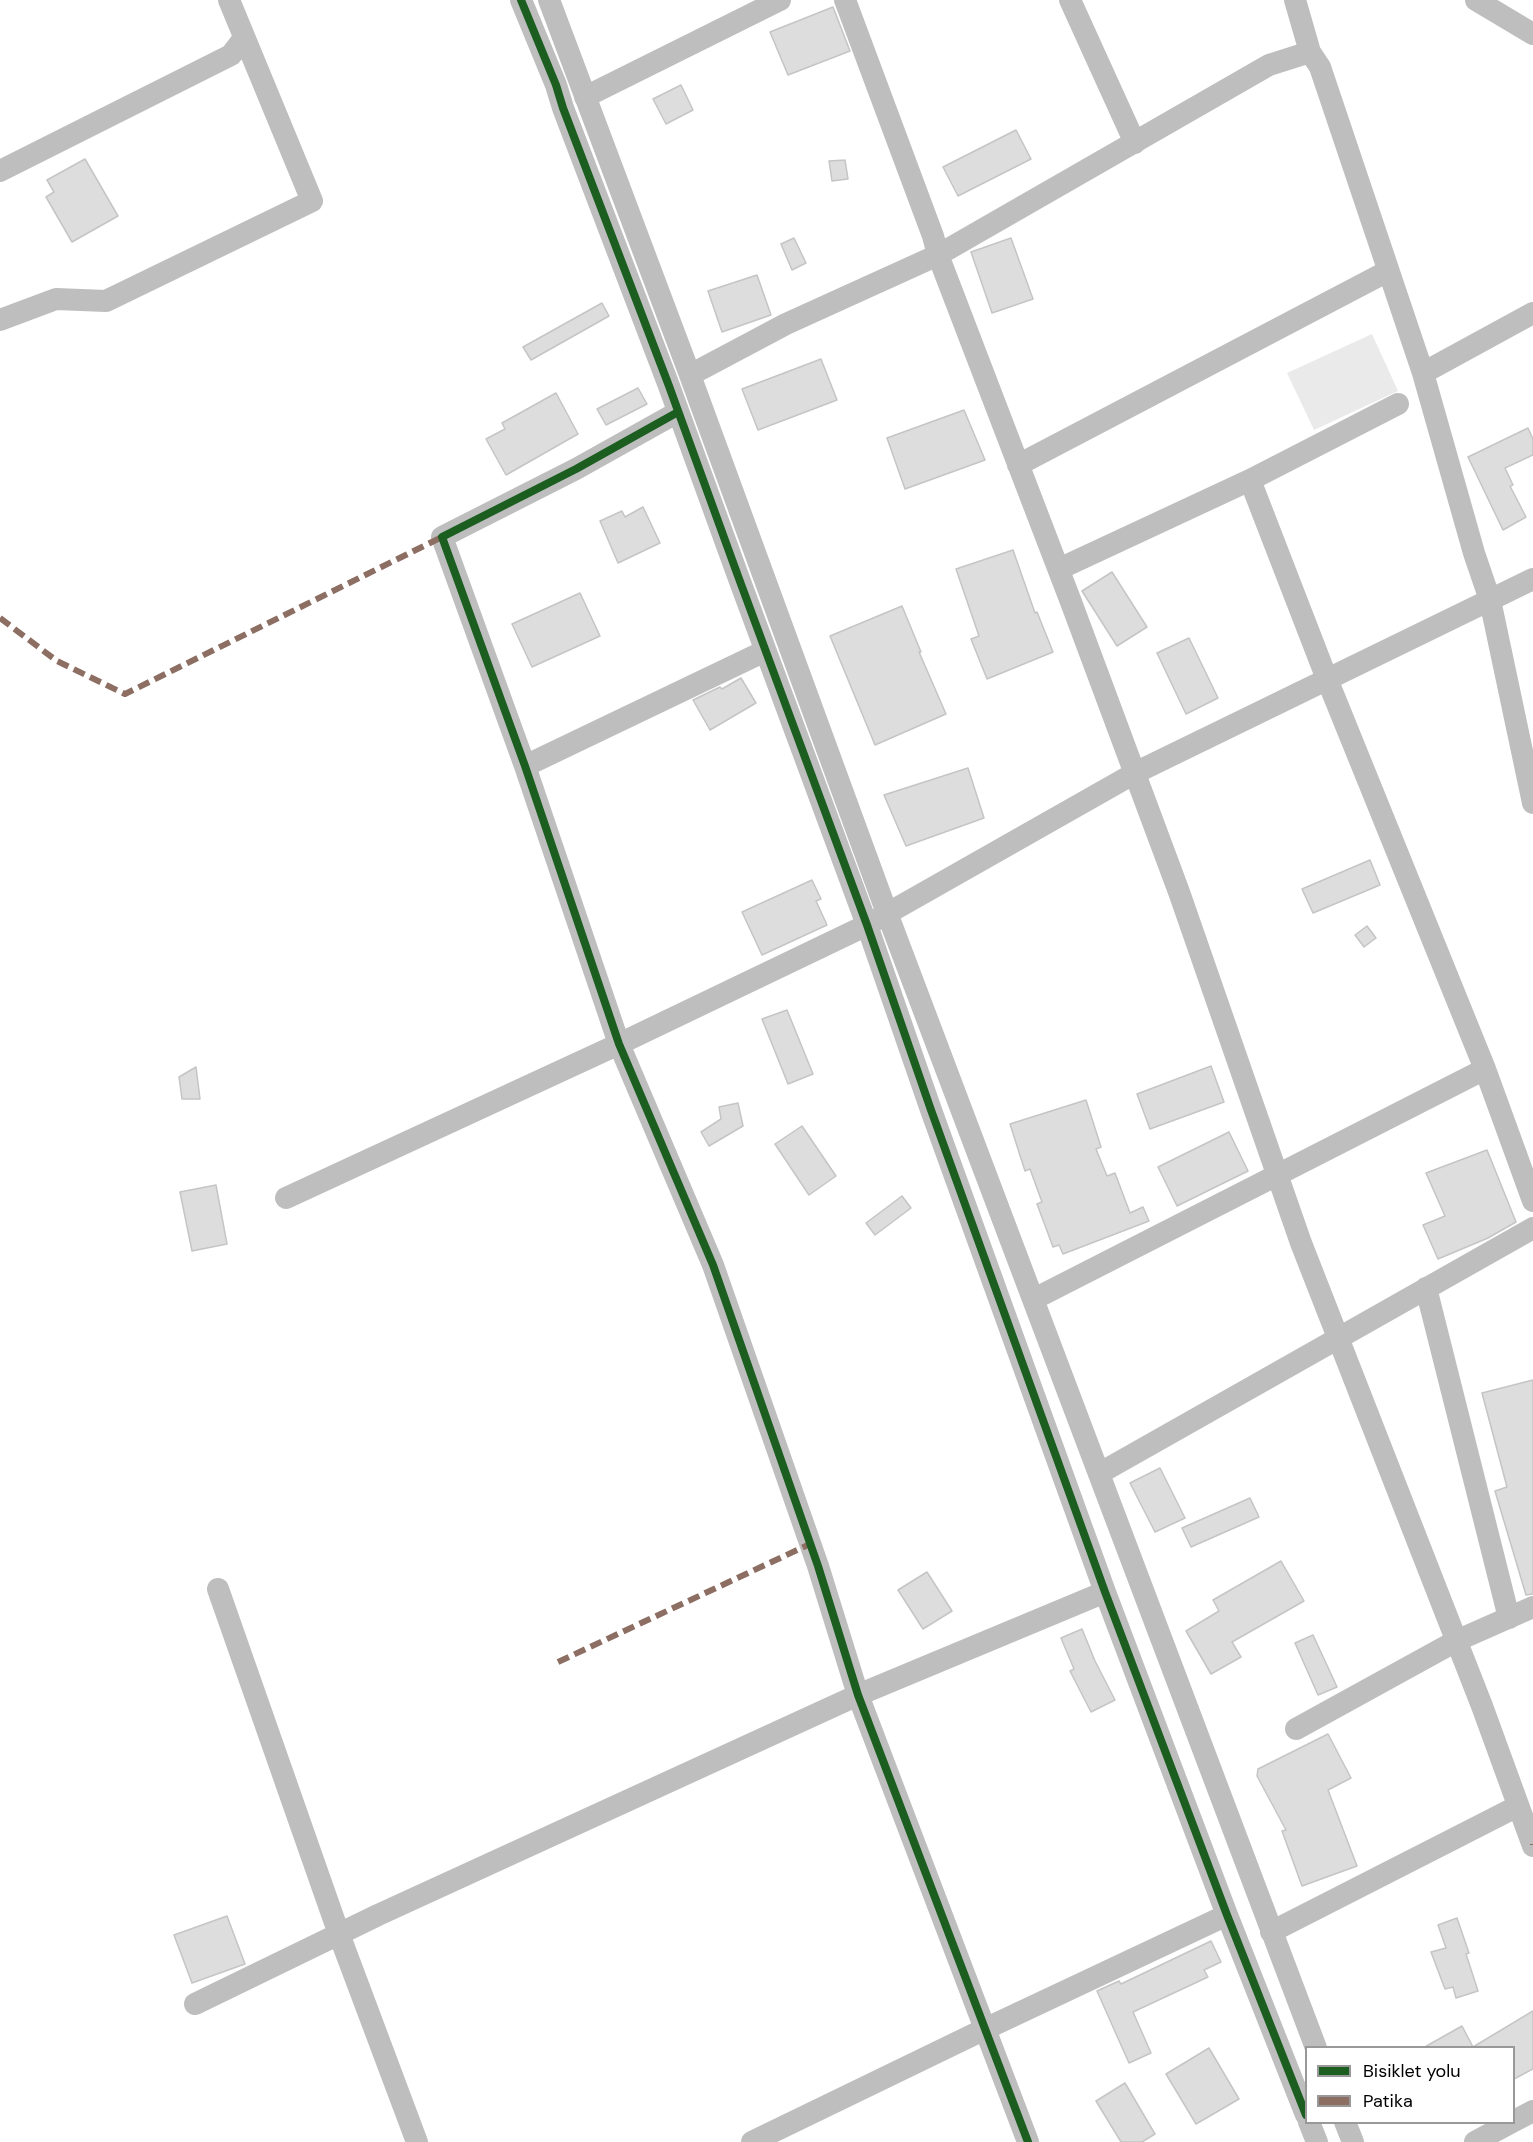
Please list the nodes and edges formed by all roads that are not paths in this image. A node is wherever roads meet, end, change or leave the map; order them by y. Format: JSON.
{"nodes":[{"id":1,"x":230,"y":0,"type":"edge"},
{"id":2,"x":521,"y":0,"type":"edge"},
{"id":3,"x":549,"y":0,"type":"edge"},
{"id":4,"x":780,"y":0,"type":"edge"},
{"id":5,"x":845,"y":0,"type":"edge"},
{"id":6,"x":1070,"y":0,"type":"edge"},
{"id":7,"x":1295,"y":0,"type":"edge"},
{"id":8,"x":1476,"y":0,"type":"edge"},
{"id":9,"x":1533,"y":34,"type":"edge"},
{"id":10,"x":244,"y":38,"type":"junction"},
{"id":11,"x":1310,"y":52,"type":"junction"},
{"id":12,"x":585,"y":97,"type":"junction"},
{"id":13,"x":1135,"y":143,"type":"junction"},
{"id":14,"x":0,"y":171,"type":"edge"},
{"id":15,"x":938,"y":255,"type":"junction"},
{"id":16,"x":1388,"y":271,"type":"junction"},
{"id":17,"x":1533,"y":313,"type":"edge"},
{"id":18,"x":0,"y":320,"type":"edge"},
{"id":19,"x":1423,"y":373,"type":"junction"},
{"id":20,"x":690,"y":375,"type":"junction"},
{"id":21,"x":1398,"y":404,"type":"dead end"},
{"id":22,"x":678,"y":412,"type":"junction"},
{"id":23,"x":1018,"y":465,"type":"junction"},
{"id":24,"x":1250,"y":480,"type":"junction"},
{"id":25,"x":1059,"y":569,"type":"junction"},
{"id":26,"x":1533,"y":579,"type":"edge"},
{"id":27,"x":1490,"y":600,"type":"junction"},
{"id":28,"x":765,"y":651,"type":"junction"},
{"id":29,"x":1327,"y":679,"type":"junction"},
{"id":30,"x":525,"y":766,"type":"junction"},
{"id":31,"x":1135,"y":773,"type":"junction"},
{"id":32,"x":1533,"y":803,"type":"edge"},
{"id":33,"x":887,"y":913,"type":"junction"},
{"id":34,"x":867,"y":925,"type":"junction"},
{"id":35,"x":619,"y":1044,"type":"junction"},
{"id":36,"x":1485,"y":1069,"type":"junction"},
{"id":37,"x":1277,"y":1174,"type":"junction"},
{"id":38,"x":286,"y":1198,"type":"dead end"},
{"id":39,"x":1533,"y":1201,"type":"edge"},
{"id":40,"x":1533,"y":1228,"type":"edge"},
{"id":41,"x":1426,"y":1288,"type":"junction"},
{"id":42,"x":1034,"y":1299,"type":"junction"},
{"id":43,"x":1338,"y":1338,"type":"junction"},
{"id":44,"x":1100,"y":1473,"type":"junction"},
{"id":45,"x":218,"y":1589,"type":"dead end"},
{"id":46,"x":1105,"y":1592,"type":"junction"},
{"id":47,"x":1533,"y":1607,"type":"edge"},
{"id":48,"x":1509,"y":1618,"type":"junction"},
{"id":49,"x":1456,"y":1641,"type":"junction"},
{"id":50,"x":858,"y":1695,"type":"junction"},
{"id":51,"x":1296,"y":1729,"type":"dead end"},
{"id":52,"x":1518,"y":1806,"type":"junction"},
{"id":53,"x":1533,"y":1846,"type":"edge"},
{"id":54,"x":1227,"y":1915,"type":"junction"},
{"id":55,"x":1271,"y":1932,"type":"junction"},
{"id":56,"x":339,"y":1934,"type":"junction"},
{"id":57,"x":195,"y":2004,"type":"dead end"},
{"id":58,"x":985,"y":2029,"type":"junction"},
{"id":59,"x":1315,"y":2046,"type":"edge"},
{"id":60,"x":1533,"y":2111,"type":"edge"},
{"id":61,"x":1305,"y":2112,"type":"edge"},
{"id":62,"x":1515,"y":2121,"type":"edge"},
{"id":63,"x":1311,"y":2124,"type":"edge"},
{"id":64,"x":1346,"y":2124,"type":"edge"},
{"id":65,"x":1509,"y":2124,"type":"edge"},
{"id":66,"x":417,"y":2142,"type":"edge"},
{"id":67,"x":752,"y":2142,"type":"edge"},
{"id":68,"x":1028,"y":2142,"type":"edge"},
{"id":69,"x":1317,"y":2142,"type":"edge"},
{"id":70,"x":1353,"y":2142,"type":"edge"},
{"id":71,"x":1475,"y":2142,"type":"edge"}],
"edges":[{"from":1,"to":10,"type":"street"},
{"from":2,"to":22,"type":"street"},
{"from":3,"to":12,"type":"street"},
{"from":4,"to":12,"type":"street"},
{"from":5,"to":15,"type":"street"},
{"from":6,"to":13,"type":"street"},
{"from":7,"to":11,"type":"street"},
{"from":8,"to":9,"type":"street"},
{"from":10,"to":14,"type":"street"},
{"from":10,"to":18,"type":"street"},
{"from":11,"to":13,"type":"street"},
{"from":11,"to":16,"type":"street"},
{"from":12,"to":20,"type":"street"},
{"from":13,"to":15,"type":"street"},
{"from":15,"to":20,"type":"street"},
{"from":15,"to":23,"type":"street"},
{"from":16,"to":19,"type":"street"},
{"from":16,"to":23,"type":"street"},
{"from":17,"to":19,"type":"street"},
{"from":19,"to":27,"type":"street"},
{"from":20,"to":33,"type":"street"},
{"from":21,"to":24,"type":"street"},
{"from":22,"to":28,"type":"street"},
{"from":22,"to":30,"type":"street"},
{"from":23,"to":25,"type":"street"},
{"from":24,"to":25,"type":"street"},
{"from":24,"to":29,"type":"street"},
{"from":25,"to":31,"type":"street"},
{"from":26,"to":27,"type":"street"},
{"from":27,"to":29,"type":"street"},
{"from":27,"to":32,"type":"street"},
{"from":28,"to":30,"type":"street"},
{"from":28,"to":34,"type":"street"},
{"from":29,"to":31,"type":"street"},
{"from":29,"to":36,"type":"street"},
{"from":30,"to":35,"type":"street"},
{"from":31,"to":33,"type":"street"},
{"from":31,"to":37,"type":"street"},
{"from":33,"to":34,"type":"street"},
{"from":33,"to":42,"type":"street"},
{"from":34,"to":35,"type":"street"},
{"from":34,"to":46,"type":"street"},
{"from":35,"to":38,"type":"street"},
{"from":35,"to":50,"type":"street"},
{"from":36,"to":37,"type":"street"},
{"from":36,"to":39,"type":"street"},
{"from":37,"to":42,"type":"street"},
{"from":37,"to":43,"type":"street"},
{"from":40,"to":41,"type":"street"},
{"from":41,"to":43,"type":"street"},
{"from":41,"to":48,"type":"street"},
{"from":42,"to":44,"type":"street"},
{"from":43,"to":44,"type":"street"},
{"from":43,"to":49,"type":"street"},
{"from":44,"to":55,"type":"street"},
{"from":45,"to":56,"type":"street"},
{"from":46,"to":50,"type":"street"},
{"from":46,"to":54,"type":"street"},
{"from":47,"to":48,"type":"street"},
{"from":48,"to":49,"type":"street"},
{"from":49,"to":51,"type":"street"},
{"from":49,"to":52,"type":"street"},
{"from":50,"to":56,"type":"street"},
{"from":50,"to":58,"type":"street"},
{"from":52,"to":53,"type":"street"},
{"from":52,"to":55,"type":"street"},
{"from":54,"to":58,"type":"street"},
{"from":54,"to":61,"type":"street"},
{"from":55,"to":59,"type":"street"},
{"from":56,"to":57,"type":"street"},
{"from":56,"to":66,"type":"street"},
{"from":58,"to":67,"type":"street"},
{"from":58,"to":68,"type":"street"},
{"from":60,"to":62,"type":"street"},
{"from":63,"to":69,"type":"street"},
{"from":64,"to":70,"type":"street"},
{"from":65,"to":71,"type":"street"}]}
